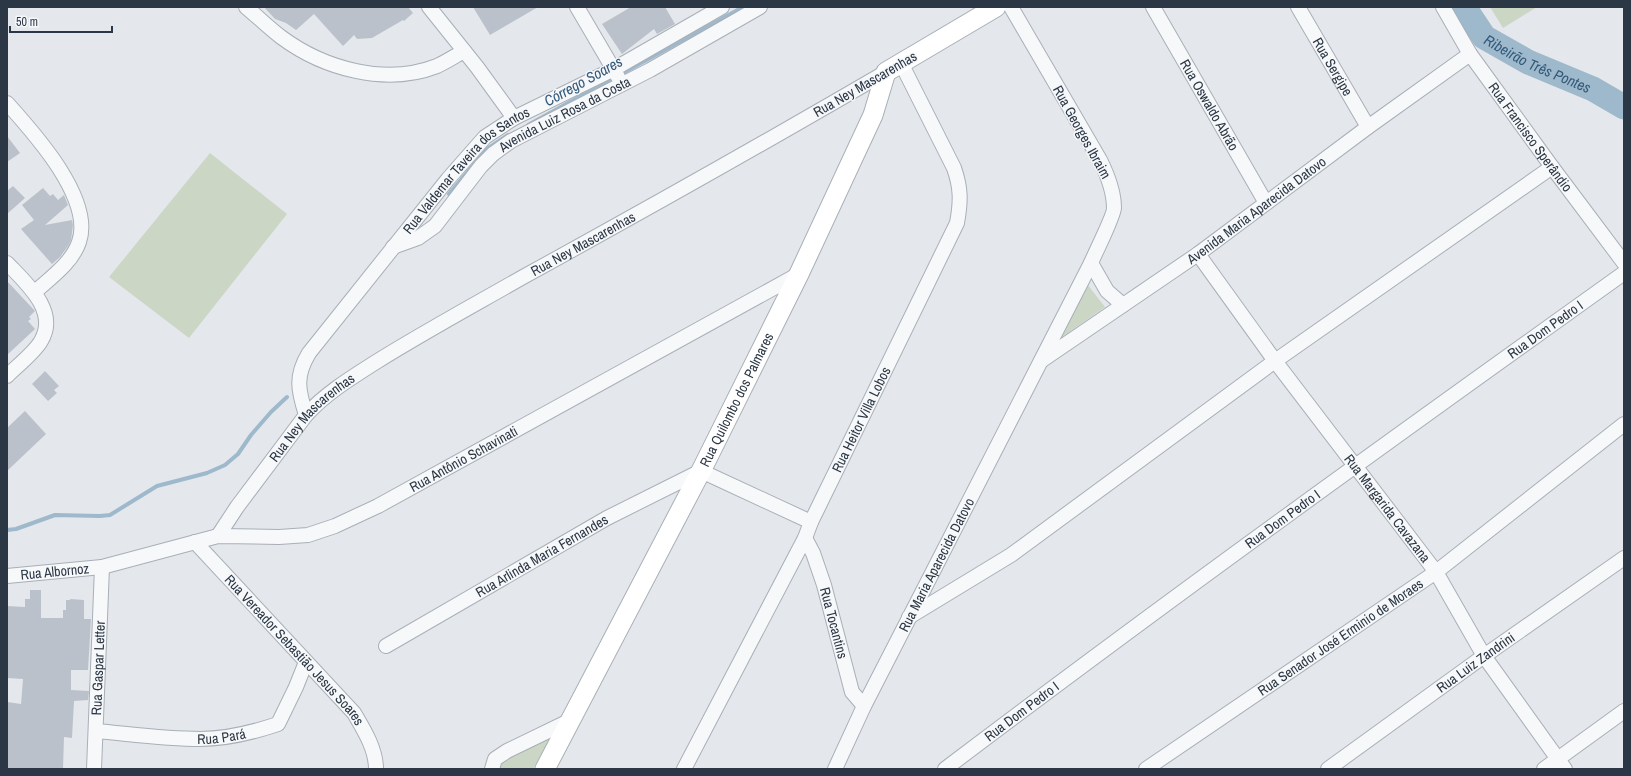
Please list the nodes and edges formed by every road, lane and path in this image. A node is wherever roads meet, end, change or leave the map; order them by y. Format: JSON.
{"nodes":[{"id":1,"x":246,"y":7,"type":"edge"},
{"id":2,"x":429,"y":7,"type":"edge"},
{"id":3,"x":577,"y":7,"type":"edge"},
{"id":4,"x":722,"y":7,"type":"edge"},
{"id":5,"x":760,"y":7,"type":"edge"},
{"id":6,"x":996,"y":7,"type":"edge"},
{"id":7,"x":1011,"y":7,"type":"edge"},
{"id":8,"x":1153,"y":7,"type":"edge"},
{"id":9,"x":1298,"y":7,"type":"edge"},
{"id":10,"x":1443,"y":7,"type":"edge"},
{"id":11,"x":464,"y":51,"type":"junction"},
{"id":12,"x":1470,"y":54,"type":"junction"},
{"id":13,"x":894,"y":68,"type":"junction"},
{"id":14,"x":618,"y":77,"type":"junction"},
{"id":15,"x":7,"y":103,"type":"edge"},
{"id":16,"x":514,"y":118,"type":"junction"},
{"id":17,"x":1368,"y":127,"type":"junction"},
{"id":18,"x":1552,"y":167,"type":"junction"},
{"id":19,"x":1266,"y":202,"type":"junction"},
{"id":20,"x":393,"y":247,"type":"junction"},
{"id":21,"x":1198,"y":254,"type":"junction"},
{"id":22,"x":7,"y":263,"type":"edge"},
{"id":23,"x":1091,"y":263,"type":"junction"},
{"id":24,"x":1624,"y":263,"type":"edge"},
{"id":25,"x":1624,"y":273,"type":"edge"},
{"id":26,"x":799,"y":274,"type":"junction"},
{"id":27,"x":35,"y":292,"type":"junction"},
{"id":28,"x":1123,"y":305,"type":"junction"},
{"id":29,"x":1275,"y":361,"type":"junction"},
{"id":30,"x":1040,"y":362,"type":"junction"},
{"id":31,"x":7,"y":376,"type":"edge"},
{"id":32,"x":306,"y":415,"type":"junction"},
{"id":33,"x":1624,"y":424,"type":"edge"},
{"id":34,"x":1355,"y":465,"type":"junction"},
{"id":35,"x":701,"y":471,"type":"junction"},
{"id":36,"x":811,"y":522,"type":"junction"},
{"id":37,"x":218,"y":536,"type":"junction"},
{"id":38,"x":805,"y":538,"type":"junction"},
{"id":39,"x":195,"y":542,"type":"junction"},
{"id":40,"x":1624,"y":558,"type":"edge"},
{"id":41,"x":102,"y":567,"type":"junction"},
{"id":42,"x":1436,"y":572,"type":"junction"},
{"id":43,"x":7,"y":576,"type":"edge"},
{"id":44,"x":909,"y":617,"type":"junction"},
{"id":45,"x":386,"y":646,"type":"dead end"},
{"id":46,"x":1484,"y":656,"type":"junction"},
{"id":47,"x":306,"y":662,"type":"junction"},
{"id":48,"x":864,"y":706,"type":"junction"},
{"id":49,"x":1624,"y":711,"type":"edge"},
{"id":50,"x":571,"y":720,"type":"junction"},
{"id":51,"x":96,"y":730,"type":"junction"},
{"id":52,"x":1562,"y":764,"type":"edge"},
{"id":53,"x":94,"y":769,"type":"edge"},
{"id":54,"x":376,"y":769,"type":"edge"},
{"id":55,"x":492,"y":769,"type":"edge"},
{"id":56,"x":545,"y":769,"type":"edge"},
{"id":57,"x":684,"y":769,"type":"edge"},
{"id":58,"x":835,"y":769,"type":"edge"},
{"id":59,"x":945,"y":769,"type":"edge"},
{"id":60,"x":1146,"y":769,"type":"edge"},
{"id":61,"x":1328,"y":769,"type":"edge"},
{"id":62,"x":1544,"y":769,"type":"edge"}],
"edges":[{"from":1,"to":11,"type":"street"},
{"from":2,"to":11,"type":"street"},
{"from":3,"to":14,"type":"street"},
{"from":4,"to":14,"type":"street","name":"Rua Valdemar Taveira dos Santos"},
{"from":5,"to":14,"type":"street","name":"Avenida Luiz Rosa da Costa"},
{"from":6,"to":13,"type":"street","name":"Rua Ney Mascarenhas"},
{"from":7,"to":23,"type":"street","name":"Rua Georges Ibraim"},
{"from":8,"to":19,"type":"street","name":"Rua Oswaldo Abrão"},
{"from":9,"to":17,"type":"street","name":"Rua Sergipe"},
{"from":10,"to":12,"type":"street","name":"Rua Francisco Sperândio"},
{"from":11,"to":16,"type":"street"},
{"from":12,"to":17,"type":"street","name":"Avenida Maria Aparecida Datovo"},
{"from":12,"to":18,"type":"street","name":"Rua Francisco Sperândio"},
{"from":13,"to":26,"type":"street","name":"Rua Quilombo dos Palmares"},
{"from":13,"to":32,"type":"street","name":"Rua Ney Mascarenhas"},
{"from":13,"to":36,"type":"street","name":"Rua Heitor Villa Lobos"},
{"from":14,"to":16,"type":"street","name":"Rua Valdemar Taveira dos Santos"},
{"from":14,"to":20,"type":"street","name":"Avenida Luiz Rosa da Costa"},
{"from":15,"to":27,"type":"street"},
{"from":16,"to":20,"type":"street","name":"Rua Valdemar Taveira dos Santos"},
{"from":17,"to":19,"type":"street","name":"Avenida Maria Aparecida Datovo"},
{"from":18,"to":24,"type":"street","name":"Rua Francisco Sperândio"},
{"from":18,"to":29,"type":"street"},
{"from":19,"to":21,"type":"street","name":"Avenida Maria Aparecida Datovo"},
{"from":20,"to":32,"type":"street","name":"Rua Valdemar Taveira dos Santos"},
{"from":21,"to":28,"type":"street","name":"Avenida Maria Aparecida Datovo"},
{"from":21,"to":29,"type":"street","name":"Rua Margarida Cavazana"},
{"from":22,"to":27,"type":"street"},
{"from":23,"to":28,"type":"street"},
{"from":23,"to":30,"type":"street","name":"Rua Georges Ibraim"},
{"from":25,"to":34,"type":"street","name":"Rua Dom Pedro I"},
{"from":26,"to":35,"type":"street","name":"Rua Quilombo dos Palmares"},
{"from":26,"to":37,"type":"street","name":"Rua Antônio Schavinati"},
{"from":27,"to":31,"type":"street"},
{"from":28,"to":30,"type":"street","name":"Avenida Maria Aparecida Datovo"},
{"from":29,"to":34,"type":"street","name":"Rua Margarida Cavazana"},
{"from":29,"to":44,"type":"street"},
{"from":30,"to":44,"type":"street","name":"Rua Maria Aparecida Datovo"},
{"from":32,"to":37,"type":"street","name":"Rua Ney Mascarenhas"},
{"from":33,"to":42,"type":"street","name":"Rua Senador José Erminio de Moraes"},
{"from":34,"to":42,"type":"street","name":"Rua Margarida Cavazana"},
{"from":34,"to":59,"type":"street","name":"Rua Dom Pedro I"},
{"from":35,"to":36,"type":"street"},
{"from":35,"to":45,"type":"street","name":"Rua Arlinda Maria Fernandes"},
{"from":35,"to":50,"type":"street","name":"Rua Quilombo dos Palmares"},
{"from":36,"to":38,"type":"street","name":"Rua Heitor Villa Lobos"},
{"from":37,"to":39,"type":"street","name":"Rua Antônio Schavinati"},
{"from":38,"to":48,"type":"street","name":"Rua Tocantins"},
{"from":38,"to":57,"type":"street","name":"Rua Heitor Villa Lobos"},
{"from":39,"to":41,"type":"street","name":"Rua Antônio Schavinati"},
{"from":39,"to":47,"type":"street","name":"Rua Vereador Sebastião Jesus Soares"},
{"from":40,"to":46,"type":"street","name":"Rua Luiz Zandrini"},
{"from":41,"to":43,"type":"street","name":"Rua Albornoz"},
{"from":41,"to":51,"type":"street","name":"Rua Gaspar Letter"},
{"from":42,"to":46,"type":"street","name":"Rua Margarida Cavazana"},
{"from":42,"to":60,"type":"street","name":"Rua Senador José Erminio de Moraes"},
{"from":44,"to":48,"type":"street","name":"Rua Maria Aparecida Datovo"},
{"from":46,"to":52,"type":"street","name":"Rua Margarida Cavazana"},
{"from":46,"to":61,"type":"street","name":"Rua Luiz Zandrini"},
{"from":47,"to":51,"type":"street","name":"Rua Pará"},
{"from":47,"to":54,"type":"street","name":"Rua Vereador Sebastião Jesus Soares"},
{"from":48,"to":58,"type":"street","name":"Rua Maria Aparecida Datovo"},
{"from":49,"to":52,"type":"street"},
{"from":50,"to":55,"type":"street"},
{"from":50,"to":56,"type":"street","name":"Rua Quilombo dos Palmares"},
{"from":51,"to":53,"type":"street","name":"Rua Gaspar Letter"},
{"from":52,"to":62,"type":"street"}]}
